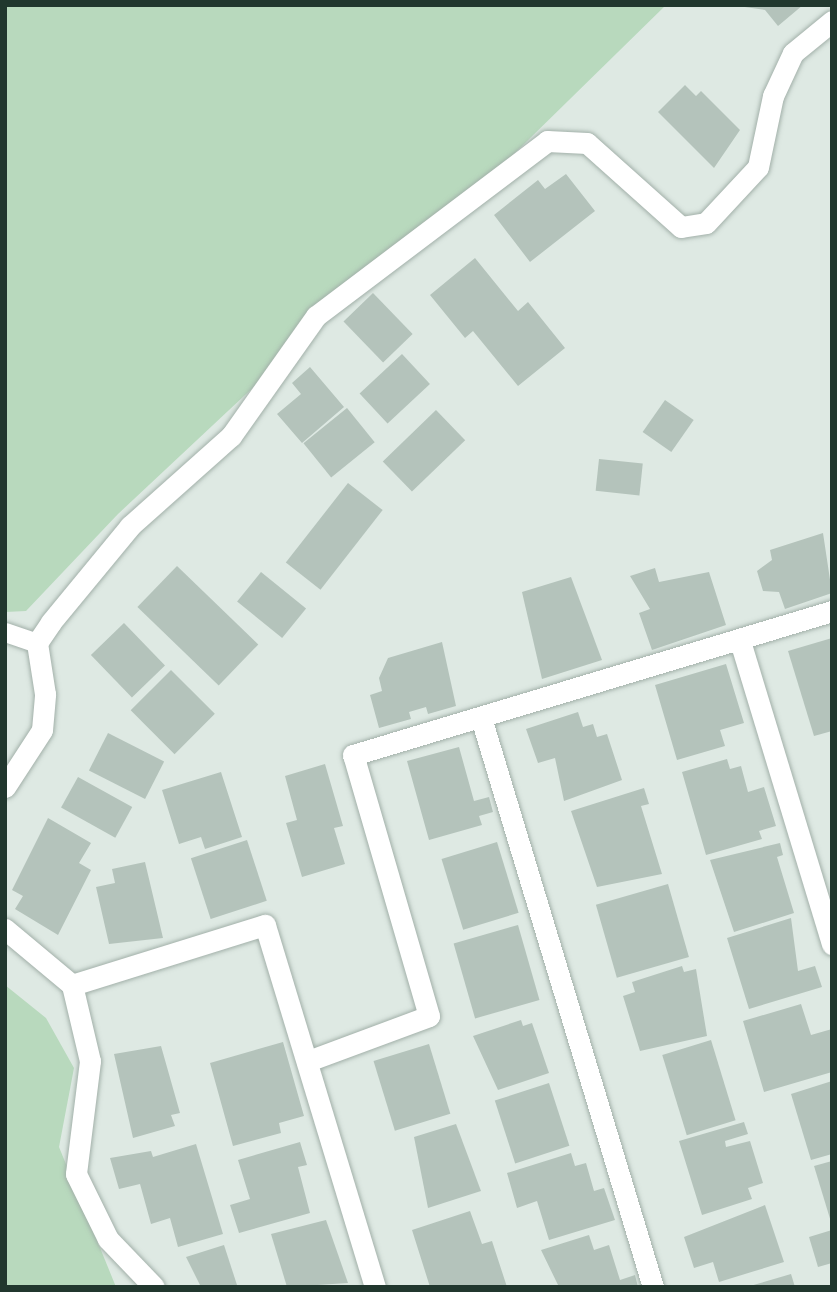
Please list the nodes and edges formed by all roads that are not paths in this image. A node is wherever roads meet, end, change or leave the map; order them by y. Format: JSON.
{"nodes":[{"id":1,"x":832,"y":21,"type":"edge"},
{"id":2,"x":832,"y":611,"type":"edge"},
{"id":3,"x":5,"y":632,"type":"edge"},
{"id":4,"x":740,"y":641,"type":"junction"},
{"id":5,"x":37,"y":643,"type":"junction"},
{"id":6,"x":482,"y":721,"type":"junction"},
{"id":7,"x":5,"y":786,"type":"edge"},
{"id":8,"x":5,"y":929,"type":"edge"},
{"id":9,"x":832,"y":944,"type":"edge"},
{"id":10,"x":72,"y":985,"type":"junction"},
{"id":11,"x":308,"y":1061,"type":"junction"},
{"id":12,"x":154,"y":1287,"type":"edge"},
{"id":13,"x":375,"y":1287,"type":"edge"},
{"id":14,"x":653,"y":1287,"type":"edge"}],
"edges":[{"from":1,"to":5,"type":"street"},
{"from":2,"to":4,"type":"street"},
{"from":3,"to":5,"type":"lane"},
{"from":4,"to":6,"type":"street"},
{"from":4,"to":9,"type":"street"},
{"from":5,"to":7,"type":"street"},
{"from":6,"to":11,"type":"street"},
{"from":6,"to":14,"type":"street"},
{"from":8,"to":10,"type":"street"},
{"from":10,"to":11,"type":"street"},
{"from":10,"to":12,"type":"street"},
{"from":11,"to":13,"type":"street"}]}
